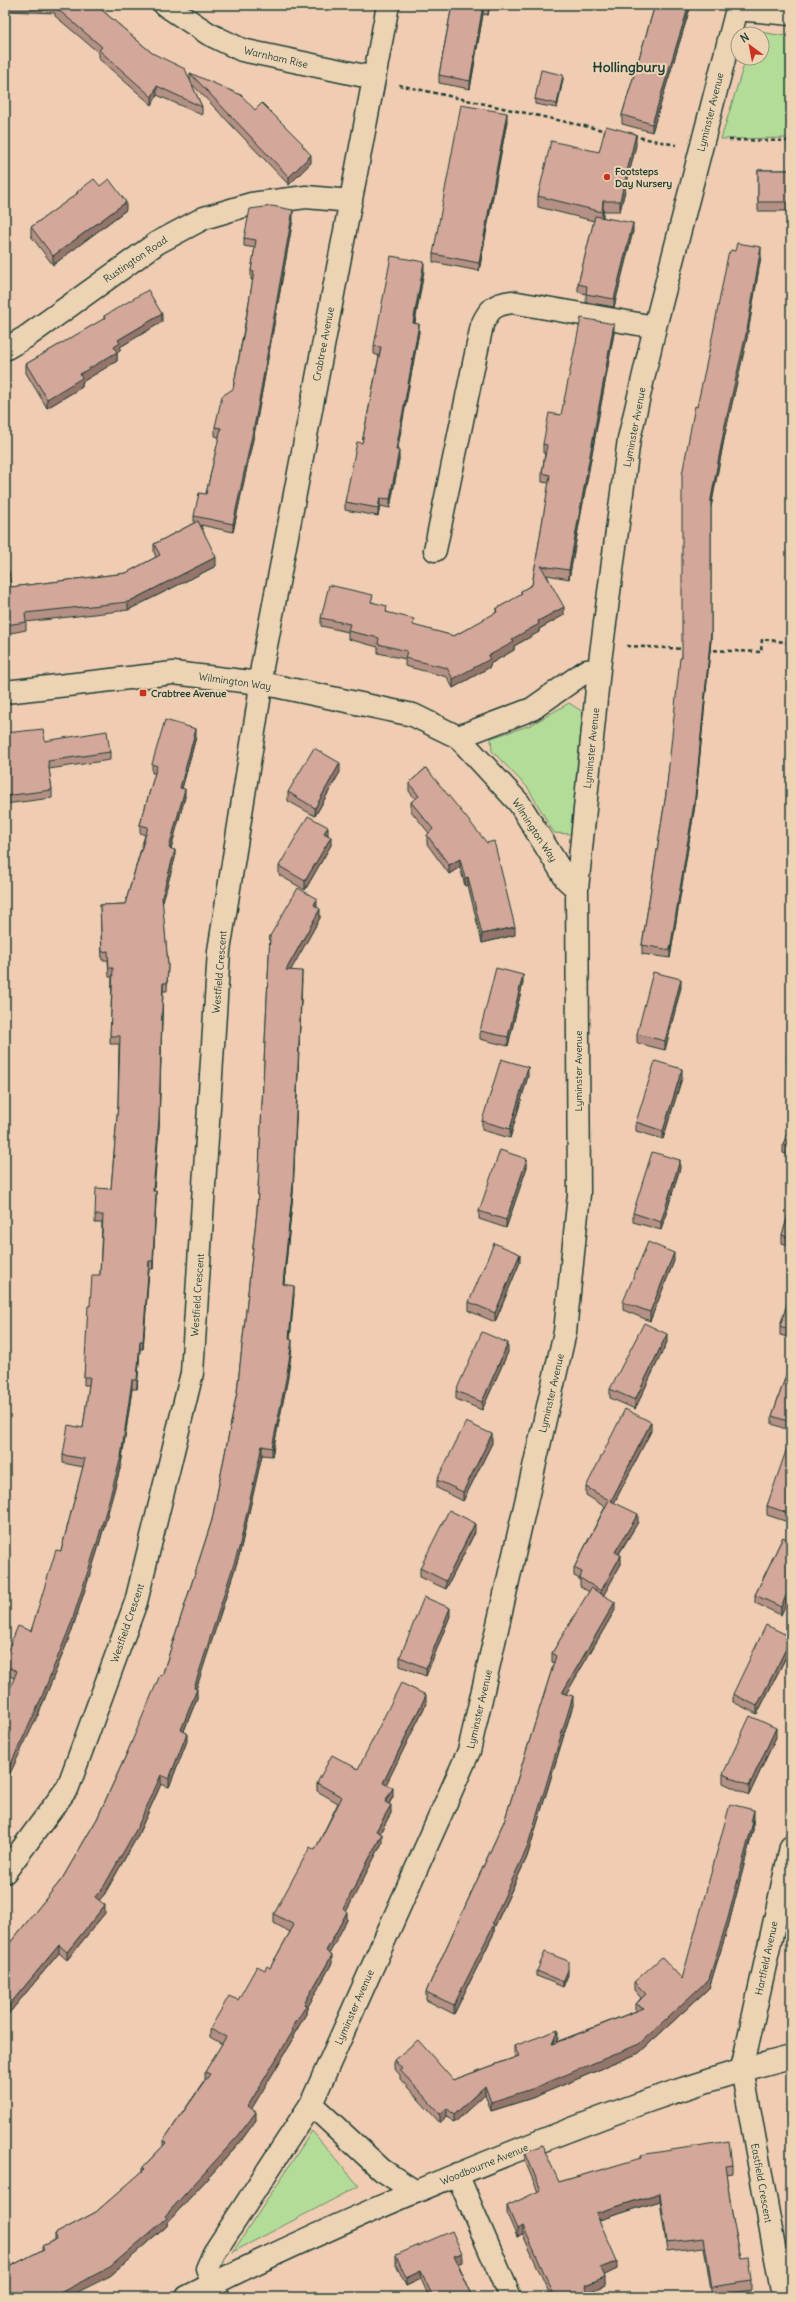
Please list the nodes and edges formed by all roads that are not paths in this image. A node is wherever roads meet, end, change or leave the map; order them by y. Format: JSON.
{"nodes":[{"id":1,"x":165,"y":5,"type":"edge"},
{"id":2,"x":388,"y":5,"type":"edge"},
{"id":3,"x":737,"y":7,"type":"edge"},
{"id":4,"x":791,"y":14,"type":"edge"},
{"id":5,"x":374,"y":78,"type":"junction"},
{"id":6,"x":351,"y":201,"type":"junction"},
{"id":7,"x":655,"y":327,"type":"junction"},
{"id":8,"x":5,"y":349,"type":"edge"},
{"id":9,"x":435,"y":550,"type":"dead end"},
{"id":10,"x":599,"y":669,"type":"junction"},
{"id":11,"x":261,"y":683,"type":"junction"},
{"id":12,"x":5,"y":692,"type":"edge"},
{"id":13,"x":458,"y":737,"type":"junction"},
{"id":14,"x":577,"y":889,"type":"junction"},
{"id":15,"x":791,"y":1847,"type":"edge"},
{"id":16,"x":5,"y":1872,"type":"edge"},
{"id":17,"x":791,"y":2057,"type":"edge"},
{"id":18,"x":742,"y":2069,"type":"junction"},
{"id":19,"x":311,"y":2104,"type":"junction"},
{"id":20,"x":457,"y":2174,"type":"junction"},
{"id":21,"x":414,"y":2191,"type":"junction"},
{"id":22,"x":215,"y":2291,"type":"edge"},
{"id":23,"x":187,"y":2297,"type":"edge"},
{"id":24,"x":510,"y":2297,"type":"edge"},
{"id":25,"x":783,"y":2297,"type":"edge"}],
"edges":[{"from":1,"to":5,"type":"street","name":"Warnham Rise"},
{"from":2,"to":5,"type":"street","name":"Crabtree Avenue"},
{"from":3,"to":4,"type":"street","name":"Lyminster Avenue"},
{"from":3,"to":7,"type":"street","name":"Lyminster Avenue"},
{"from":5,"to":6,"type":"street","name":"Crabtree Avenue"},
{"from":6,"to":8,"type":"street","name":"Rustington Road"},
{"from":6,"to":11,"type":"street","name":"Crabtree Avenue"},
{"from":7,"to":9,"type":"street"},
{"from":7,"to":10,"type":"street","name":"Lyminster Avenue"},
{"from":10,"to":13,"type":"street"},
{"from":10,"to":14,"type":"street","name":"Lyminster Avenue"},
{"from":11,"to":12,"type":"street","name":"Wilmington Way"},
{"from":11,"to":13,"type":"street","name":"Wilmington Way"},
{"from":11,"to":16,"type":"street","name":"Westfield Crescent"},
{"from":13,"to":14,"type":"street","name":"Wilmington Way"},
{"from":14,"to":19,"type":"street","name":"Lyminster Avenue"},
{"from":15,"to":18,"type":"street","name":"Hartfield Avenue"},
{"from":17,"to":18,"type":"street","name":"Woodbourne Avenue"},
{"from":18,"to":20,"type":"street","name":"Woodbourne Avenue"},
{"from":18,"to":25,"type":"street","name":"Eastfield Crescent"},
{"from":19,"to":21,"type":"street"},
{"from":19,"to":22,"type":"street","name":"Lyminster Avenue"},
{"from":20,"to":21,"type":"street","name":"Woodbourne Avenue"},
{"from":20,"to":24,"type":"street"},
{"from":21,"to":22,"type":"street","name":"Woodbourne Avenue"},
{"from":22,"to":23,"type":"street","name":"Woodbourne Avenue"}]}
